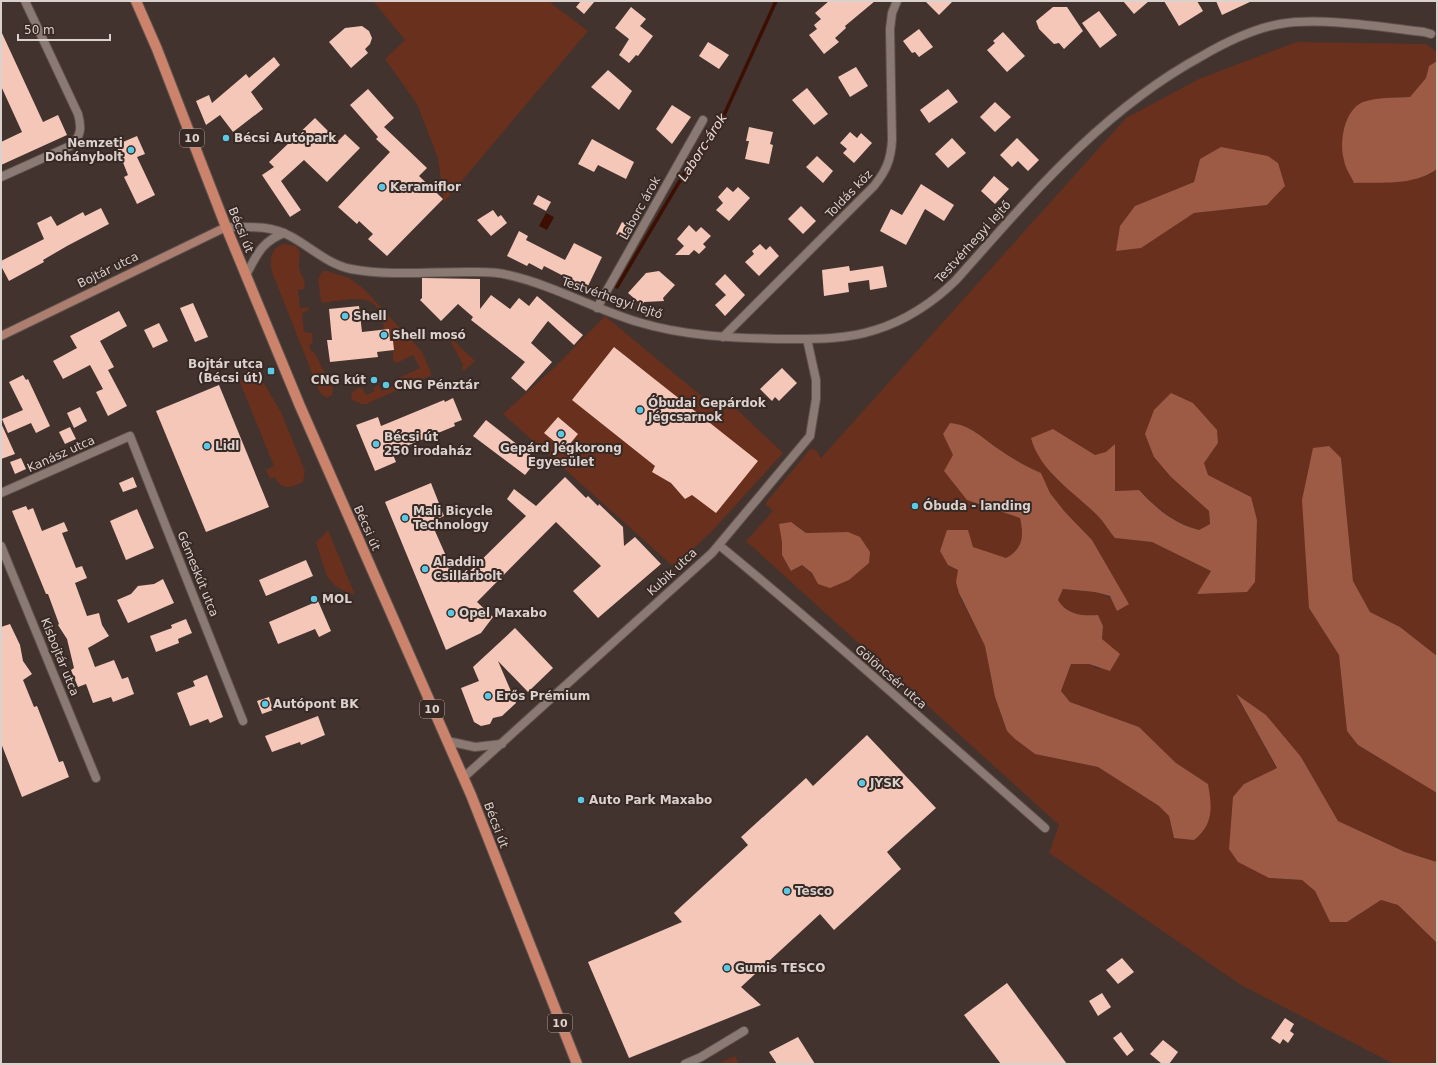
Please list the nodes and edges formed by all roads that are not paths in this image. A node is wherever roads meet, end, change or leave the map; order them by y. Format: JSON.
{"nodes":[{"id":1,"x":25,"y":1,"type":"edge"},
{"id":2,"x":136,"y":1,"type":"edge"},
{"id":3,"x":897,"y":1,"type":"edge"},
{"id":4,"x":1431,"y":34,"type":"dead end"},
{"id":5,"x":703,"y":120,"type":"dead end"},
{"id":6,"x":1,"y":177,"type":"edge"},
{"id":7,"x":226,"y":227,"type":"junction"},
{"id":8,"x":284,"y":233,"type":"junction"},
{"id":9,"x":246,"y":275,"type":"junction"},
{"id":10,"x":597,"y":308,"type":"junction"},
{"id":11,"x":1,"y":336,"type":"edge"},
{"id":12,"x":723,"y":337,"type":"junction"},
{"id":13,"x":807,"y":339,"type":"junction"},
{"id":14,"x":130,"y":436,"type":"joint"},
{"id":15,"x":1,"y":493,"type":"edge"},
{"id":16,"x":719,"y":545,"type":"junction"},
{"id":17,"x":1,"y":546,"type":"edge"},
{"id":18,"x":243,"y":722,"type":"dead end"},
{"id":19,"x":447,"y":741,"type":"junction"},
{"id":20,"x":502,"y":744,"type":"junction"},
{"id":21,"x":96,"y":778,"type":"dead end"},
{"id":22,"x":463,"y":778,"type":"junction"},
{"id":23,"x":1045,"y":828,"type":"dead end"},
{"id":24,"x":744,"y":1031,"type":"dead end"},
{"id":25,"x":577,"y":1064,"type":"edge"},
{"id":26,"x":684,"y":1064,"type":"edge"}],
"edges":[{"from":1,"to":6,"type":"street"},
{"from":2,"to":7,"type":"main road","name":"Bécsi út","number":"10"},
{"from":3,"to":12,"type":"street","name":"Toldás köz"},
{"from":4,"to":13,"type":"street","name":"Testvérhegyi lejtő"},
{"from":5,"to":10,"type":"street","name":"Laborc árok"},
{"from":7,"to":8,"type":"street","name":"Testvérhegyi lejtő"},
{"from":7,"to":9,"type":"main road","name":"Bécsi út","number":"10"},
{"from":7,"to":11,"type":"street","name":"Bojtár utca"},
{"from":8,"to":9,"type":"street"},
{"from":8,"to":10,"type":"street","name":"Testvérhegyi lejtő"},
{"from":9,"to":19,"type":"main road","name":"Bécsi út","number":"10"},
{"from":10,"to":12,"type":"street","name":"Testvérhegyi lejtő"},
{"from":12,"to":13,"type":"street","name":"Testvérhegyi lejtő"},
{"from":13,"to":16,"type":"street","name":"Kubik utca"},
{"from":14,"to":15,"type":"street","name":"Kanász utca"},
{"from":14,"to":18,"type":"street","name":"Gémeskút utca"},
{"from":16,"to":20,"type":"street","name":"Kubik utca"},
{"from":16,"to":23,"type":"street","name":"Gölöncsér utca"},
{"from":17,"to":21,"type":"street","name":"Kisbojtár utca"},
{"from":19,"to":20,"type":"street"},
{"from":19,"to":22,"type":"main road","name":"Bécsi út","number":"10"},
{"from":20,"to":22,"type":"street","name":"Kubik utca"},
{"from":22,"to":25,"type":"main road","name":"Bécsi út","number":"10"},
{"from":24,"to":26,"type":"street"}]}
